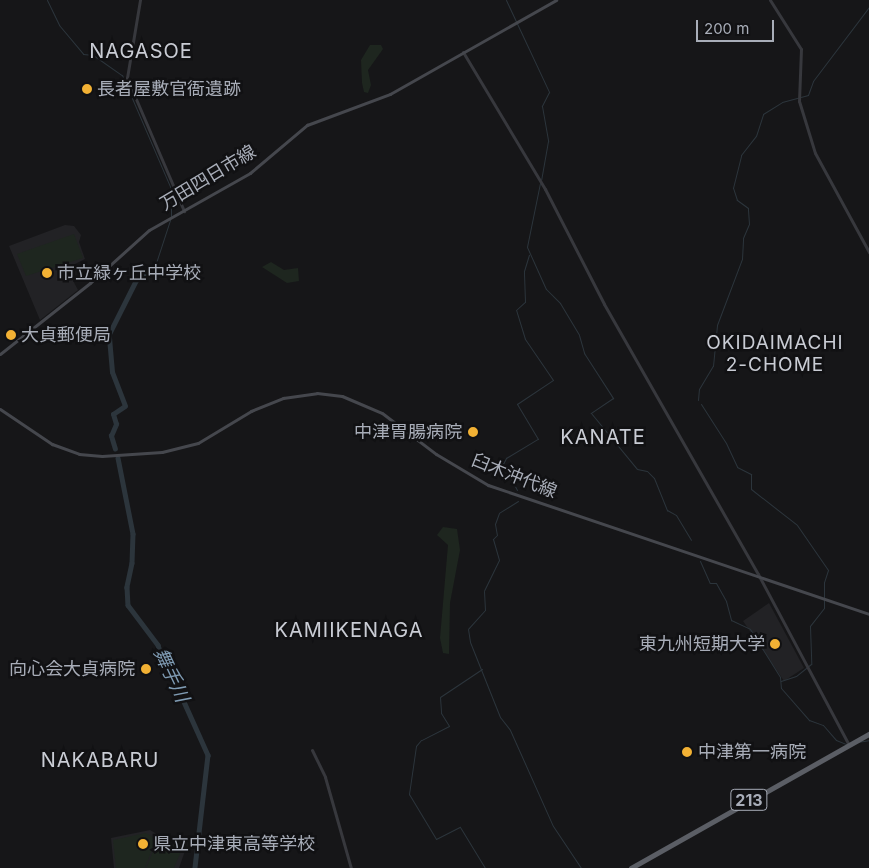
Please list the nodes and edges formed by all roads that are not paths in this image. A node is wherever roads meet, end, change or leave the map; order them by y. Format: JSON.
{"nodes":[{"id":1,"x":140,"y":0,"type":"edge"},
{"id":2,"x":556,"y":0,"type":"edge"},
{"id":3,"x":770,"y":0,"type":"edge"},
{"id":4,"x":463,"y":52,"type":"junction"},
{"id":5,"x":184,"y":211,"type":"junction"},
{"id":6,"x":869,"y":252,"type":"edge"},
{"id":7,"x":0,"y":354,"type":"edge"},
{"id":8,"x":0,"y":409,"type":"edge"},
{"id":9,"x":760,"y":577,"type":"junction"},
{"id":10,"x":869,"y":614,"type":"edge"},
{"id":11,"x":869,"y":734,"type":"edge"},
{"id":12,"x":850,"y":745,"type":"junction"},
{"id":13,"x":312,"y":750,"type":"dead end"},
{"id":14,"x":351,"y":868,"type":"edge"},
{"id":15,"x":630,"y":868,"type":"edge"}],
"edges":[{"from":1,"to":5,"type":"street"},
{"from":2,"to":4,"type":"main road","name":"万田四日市線"},
{"from":3,"to":6,"type":"street"},
{"from":4,"to":5,"type":"main road","name":"万田四日市線"},
{"from":4,"to":9,"type":"street"},
{"from":5,"to":7,"type":"main road","name":"万田四日市線"},
{"from":8,"to":9,"type":"main road","name":"臼木沖代線"},
{"from":9,"to":10,"type":"main road","name":"臼木沖代線"},
{"from":9,"to":12,"type":"street"},
{"from":11,"to":12,"type":"highway","number":"213"},
{"from":12,"to":15,"type":"highway","number":"213"},
{"from":13,"to":14,"type":"street"}]}
